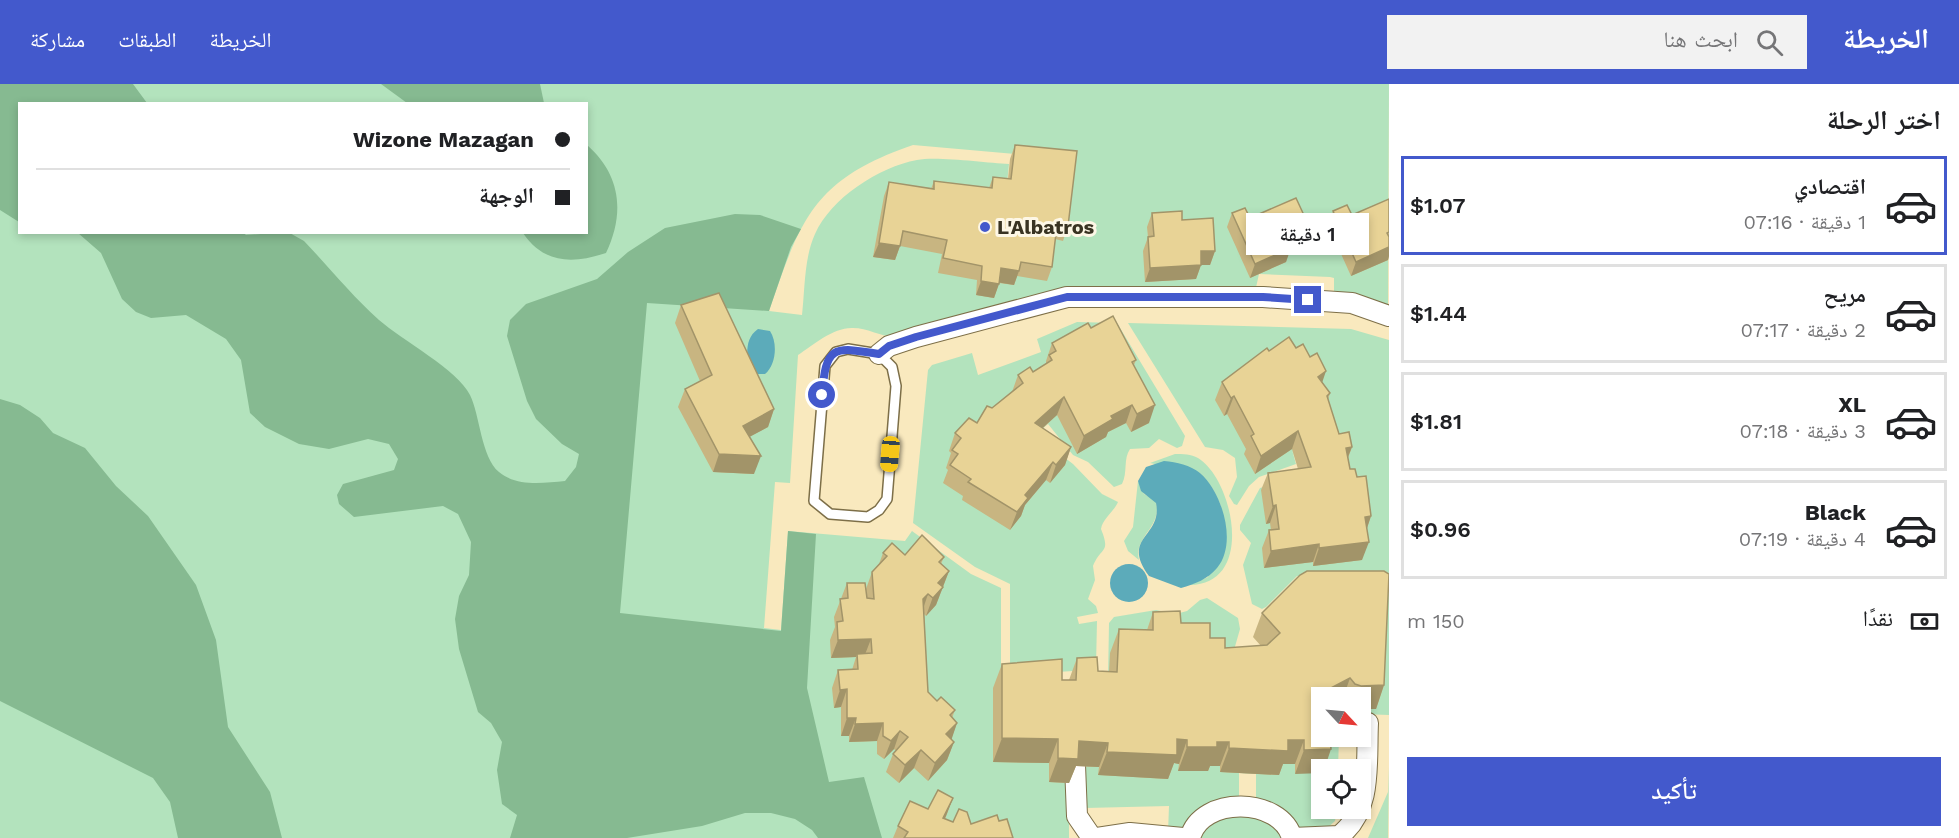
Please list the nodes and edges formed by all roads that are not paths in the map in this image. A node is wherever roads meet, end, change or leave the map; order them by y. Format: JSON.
{"nodes":[{"id":1,"x":1389,"y":316,"type":"edge"},
{"id":2,"x":879,"y":354,"type":"junction"},
{"id":3,"x":1367,"y":747,"type":"edge"},
{"id":4,"x":1075,"y":765,"type":"edge"},
{"id":5,"x":1094,"y":838,"type":"edge"},
{"id":6,"x":1183,"y":838,"type":"edge"},
{"id":7,"x":1191,"y":838,"type":"edge"},
{"id":8,"x":1292,"y":838,"type":"edge"}],
"edges":[{"from":1,"to":2,"type":"street"},
{"from":2,"to":2,"type":"lane"},
{"from":3,"to":8,"type":"street"},
{"from":4,"to":5,"type":"street"},
{"from":5,"to":6,"type":"street"},
{"from":7,"to":8,"type":"street"}]}
